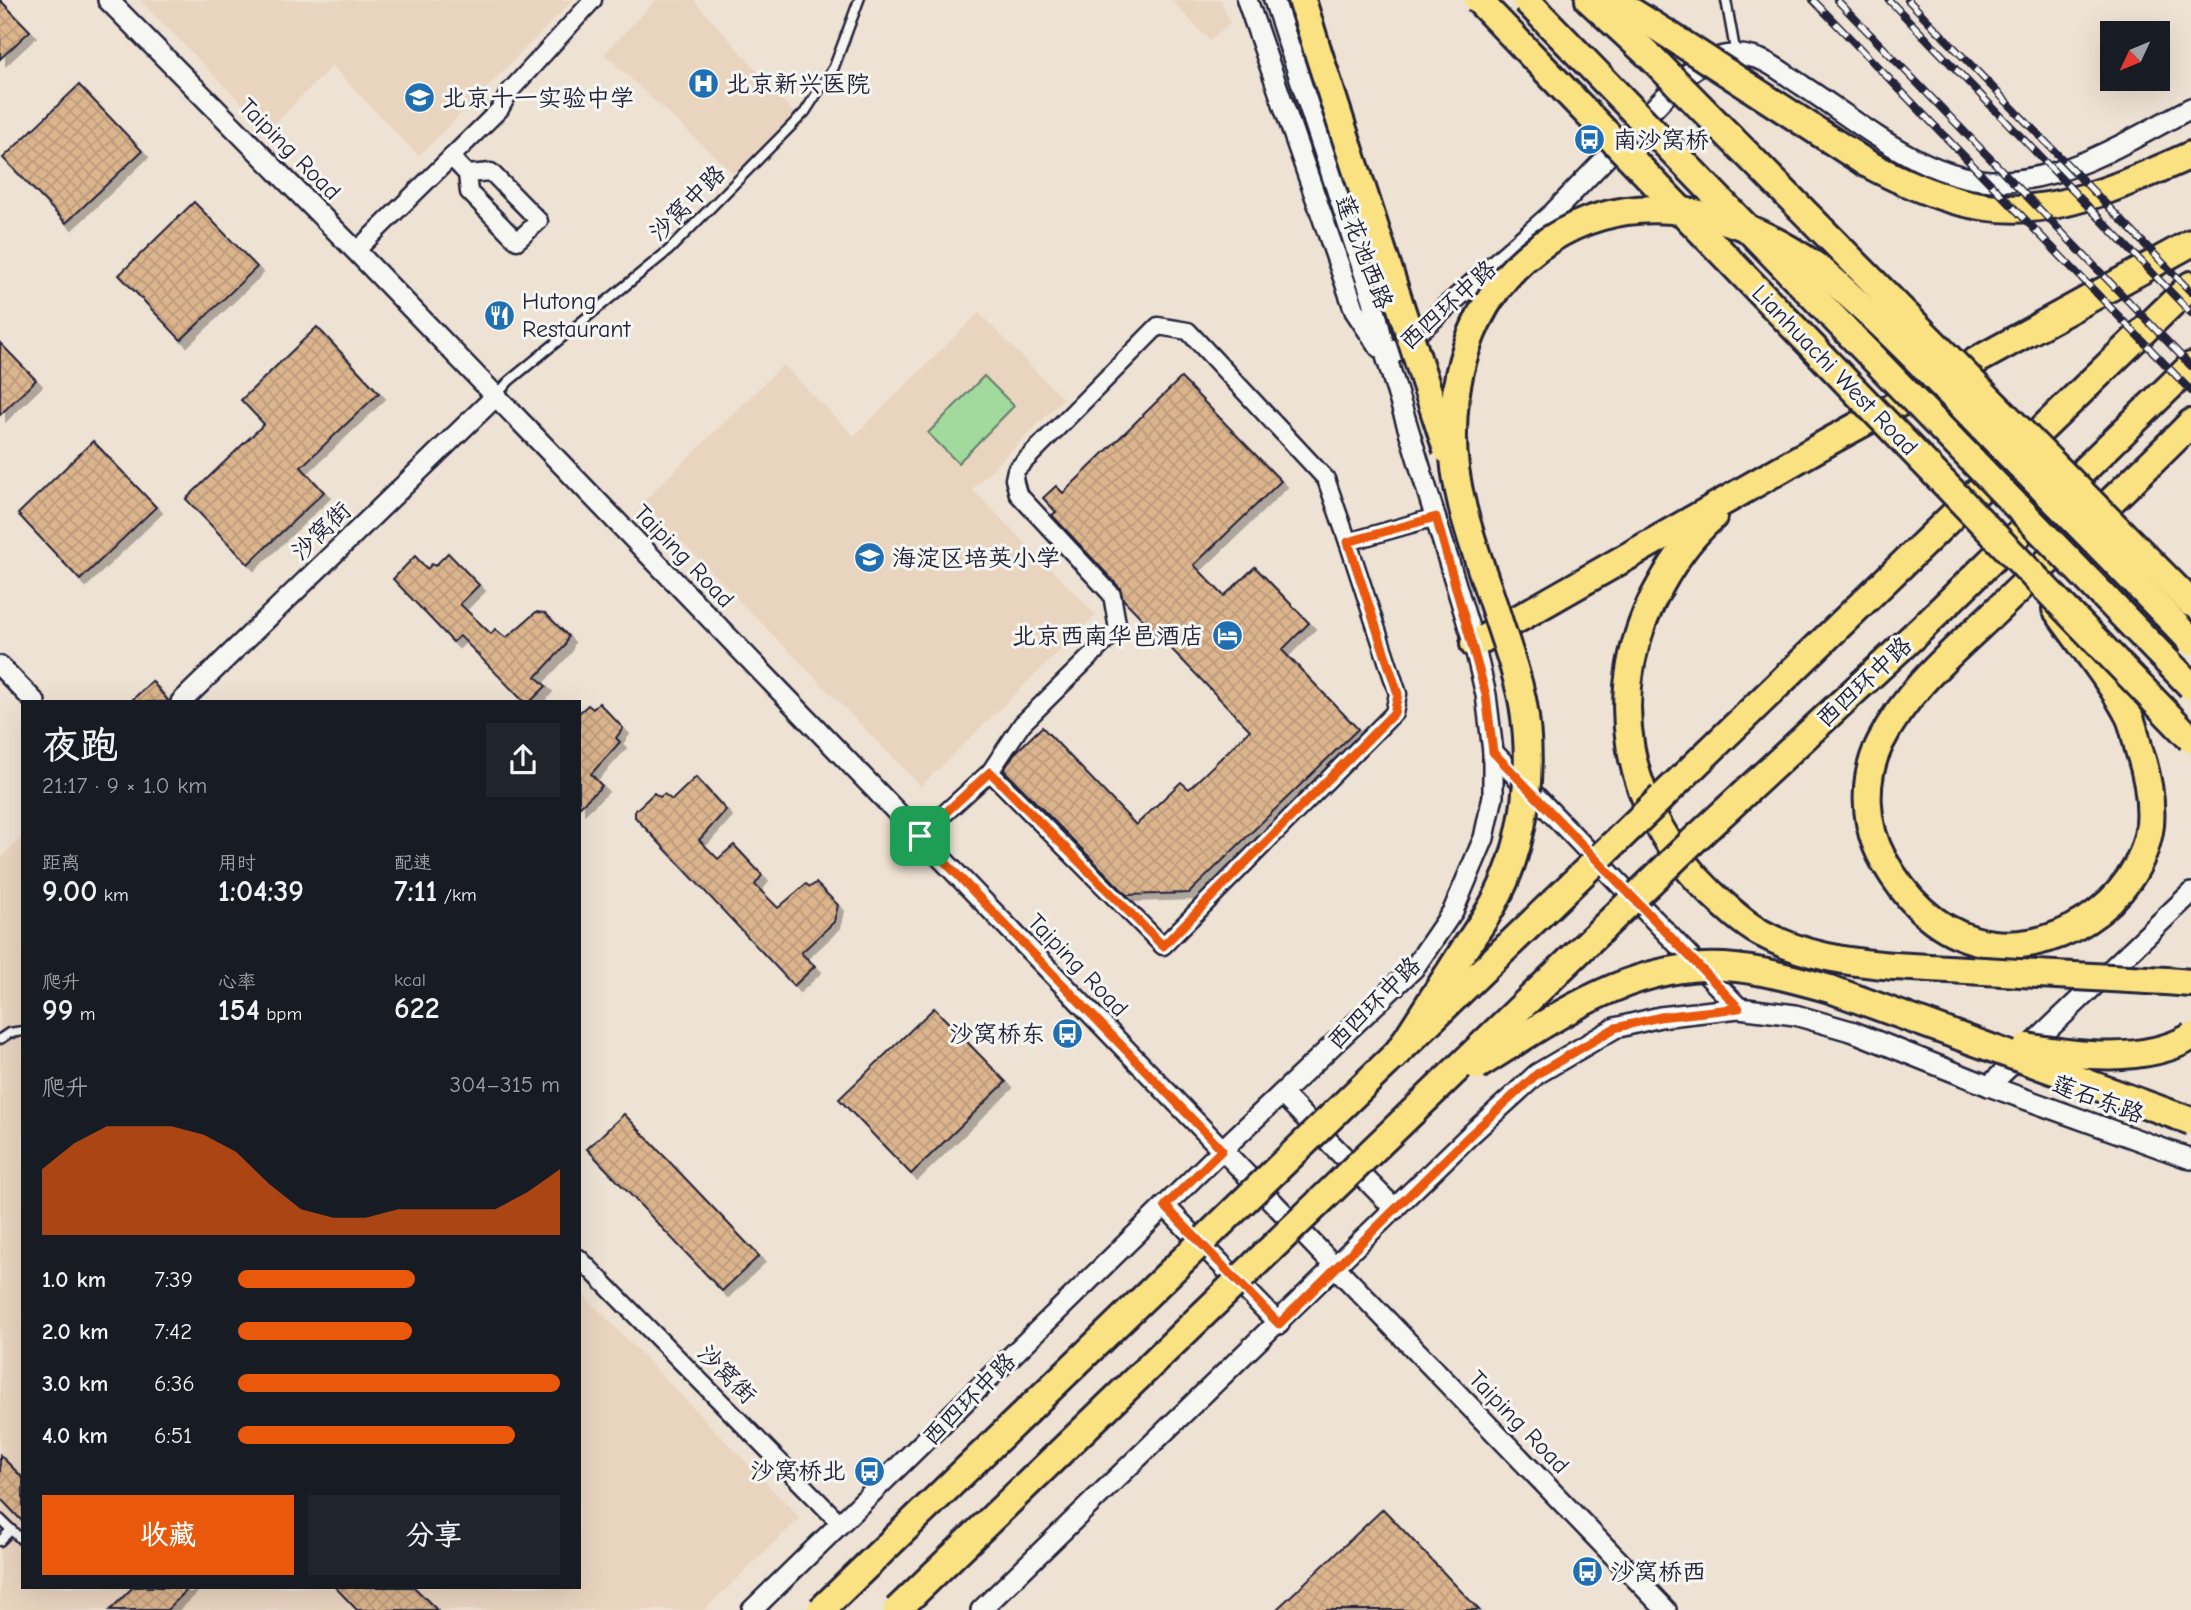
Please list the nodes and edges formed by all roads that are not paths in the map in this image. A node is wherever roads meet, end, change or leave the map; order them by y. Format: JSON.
{"nodes":[{"id":1,"x":108,"y":0,"type":"edge"},
{"id":2,"x":593,"y":0,"type":"edge"},
{"id":3,"x":859,"y":0,"type":"edge"},
{"id":4,"x":1247,"y":0,"type":"edge"},
{"id":5,"x":1274,"y":0,"type":"edge"},
{"id":6,"x":1302,"y":0,"type":"edge"},
{"id":7,"x":1478,"y":0,"type":"edge"},
{"id":8,"x":1526,"y":0,"type":"edge"},
{"id":9,"x":1589,"y":0,"type":"edge"},
{"id":10,"x":1613,"y":0,"type":"edge"},
{"id":11,"x":1726,"y":0,"type":"edge"},
{"id":12,"x":1736,"y":55,"type":"junction"},
{"id":13,"x":2191,"y":108,"type":"edge"},
{"id":14,"x":2191,"y":155,"type":"edge"},
{"id":15,"x":451,"y":157,"type":"junction"},
{"id":16,"x":467,"y":174,"type":"junction"},
{"id":17,"x":2191,"y":243,"type":"edge"},
{"id":18,"x":356,"y":251,"type":"junction"},
{"id":19,"x":2191,"y":285,"type":"edge"},
{"id":20,"x":1387,"y":359,"type":"junction"},
{"id":21,"x":2191,"y":366,"type":"edge"},
{"id":22,"x":496,"y":396,"type":"junction"},
{"id":23,"x":2191,"y":423,"type":"edge"},
{"id":24,"x":1457,"y":482,"type":"junction"},
{"id":25,"x":1746,"y":488,"type":"junction"},
{"id":26,"x":1436,"y":517,"type":"junction"},
{"id":27,"x":1348,"y":542,"type":"junction"},
{"id":28,"x":2034,"y":576,"type":"junction"},
{"id":29,"x":2191,"y":603,"type":"edge"},
{"id":30,"x":2191,"y":641,"type":"edge"},
{"id":31,"x":1474,"y":644,"type":"junction"},
{"id":32,"x":0,"y":666,"type":"edge"},
{"id":33,"x":2191,"y":687,"type":"edge"},
{"id":34,"x":33,"y":700,"type":"edge"},
{"id":35,"x":183,"y":700,"type":"edge"},
{"id":36,"x":2191,"y":739,"type":"edge"},
{"id":37,"x":1493,"y":752,"type":"junction"},
{"id":38,"x":990,"y":772,"type":"junction"},
{"id":39,"x":920,"y":836,"type":"junction"},
{"id":40,"x":2191,"y":893,"type":"edge"},
{"id":41,"x":2179,"y":982,"type":"edge"},
{"id":42,"x":1739,"y":1008,"type":"junction"},
{"id":43,"x":21,"y":1031,"type":"edge"},
{"id":44,"x":1960,"y":1035,"type":"junction"},
{"id":45,"x":2191,"y":1037,"type":"edge"},
{"id":46,"x":0,"y":1038,"type":"edge"},
{"id":47,"x":1395,"y":1057,"type":"junction"},
{"id":48,"x":1989,"y":1086,"type":"junction"},
{"id":49,"x":1433,"y":1093,"type":"junction"},
{"id":50,"x":1282,"y":1094,"type":"junction"},
{"id":51,"x":2191,"y":1121,"type":"edge"},
{"id":52,"x":1222,"y":1150,"type":"junction"},
{"id":53,"x":2191,"y":1159,"type":"edge"},
{"id":54,"x":1165,"y":1206,"type":"junction"},
{"id":55,"x":1395,"y":1209,"type":"junction"},
{"id":56,"x":581,"y":1260,"type":"edge"},
{"id":57,"x":1336,"y":1268,"type":"junction"},
{"id":58,"x":1279,"y":1324,"type":"junction"},
{"id":59,"x":0,"y":1518,"type":"edge"},
{"id":60,"x":841,"y":1524,"type":"junction"},
{"id":61,"x":11,"y":1530,"type":"junction"},
{"id":62,"x":21,"y":1539,"type":"edge"},
{"id":63,"x":0,"y":1541,"type":"edge"},
{"id":64,"x":752,"y":1610,"type":"edge"},
{"id":65,"x":821,"y":1610,"type":"edge"},
{"id":66,"x":897,"y":1610,"type":"edge"},
{"id":67,"x":981,"y":1610,"type":"edge"},
{"id":68,"x":1666,"y":1610,"type":"edge"}],
"edges":[{"from":1,"to":18,"type":"street","name":"Taiping Road"},
{"from":2,"to":15,"type":"street"},
{"from":3,"to":22,"type":"lane","name":"沙窝中路"},
{"from":4,"to":20,"type":"street","name":"莲花池西路"},
{"from":5,"to":20,"type":"street","name":"莲花池西路"},
{"from":6,"to":24,"type":"highway","bridge":true},
{"from":7,"to":28,"type":"highway","name":"Lianhuachi West Road","bridge":true},
{"from":8,"to":33,"type":"highway","name":"Lianhuachi West Road","bridge":true},
{"from":9,"to":29,"type":"highway","bridge":true},
{"from":10,"to":14,"type":"highway","bridge":true},
{"from":11,"to":12,"type":"lane"},
{"from":12,"to":13,"type":"street","name":"西四环中路"},
{"from":12,"to":20,"type":"street","name":"西四环中路"},
{"from":15,"to":16,"type":"street"},
{"from":15,"to":18,"type":"street"},
{"from":16,"to":16,"type":"street"},
{"from":17,"to":25,"type":"highway"},
{"from":18,"to":22,"type":"street","name":"Taiping Road"},
{"from":19,"to":47,"type":"highway","name":"西四环中路","bridge":true},
{"from":20,"to":26,"type":"street","name":"西四环中路"},
{"from":21,"to":49,"type":"highway","name":"西四环中路","bridge":true},
{"from":22,"to":35,"type":"street","name":"沙窝街"},
{"from":22,"to":39,"type":"street","name":"Taiping Road"},
{"from":23,"to":28,"type":"highway","bridge":true},
{"from":24,"to":30,"type":"highway","bridge":true},
{"from":24,"to":47,"type":"highway","bridge":true},
{"from":25,"to":31,"type":"highway"},
{"from":25,"to":41,"type":"highway","bridge":true},
{"from":26,"to":27,"type":"street"},
{"from":26,"to":31,"type":"street","name":"西四环中路"},
{"from":27,"to":38,"type":"street"},
{"from":27,"to":38,"type":"street"},
{"from":28,"to":36,"type":"highway","name":"Lianhuachi West Road","bridge":true},
{"from":31,"to":37,"type":"street","name":"西四环中路"},
{"from":32,"to":34,"type":"street"},
{"from":37,"to":42,"type":"street"},
{"from":37,"to":50,"type":"street","name":"西四环中路"},
{"from":38,"to":39,"type":"street"},
{"from":39,"to":52,"type":"street","name":"Taiping Road"},
{"from":40,"to":48,"type":"street"},
{"from":42,"to":48,"type":"street"},
{"from":42,"to":55,"type":"street"},
{"from":43,"to":46,"type":"lane"},
{"from":44,"to":45,"type":"highway","bridge":true},
{"from":44,"to":49,"type":"highway","bridge":true},
{"from":44,"to":51,"type":"highway","bridge":true},
{"from":47,"to":65,"type":"highway","name":"西四环中路","bridge":true},
{"from":48,"to":53,"type":"street","name":"莲石东路"},
{"from":49,"to":66,"type":"highway","name":"西四环中路","bridge":true},
{"from":50,"to":52,"type":"street","name":"西四环中路"},
{"from":50,"to":55,"type":"street"},
{"from":52,"to":54,"type":"street","name":"西四环中路"},
{"from":52,"to":57,"type":"street","name":"Taiping Road"},
{"from":54,"to":58,"type":"street"},
{"from":54,"to":60,"type":"street","name":"西四环中路"},
{"from":55,"to":57,"type":"street"},
{"from":56,"to":60,"type":"street","name":"沙窝街"},
{"from":57,"to":58,"type":"street"},
{"from":57,"to":68,"type":"street","name":"Taiping Road"},
{"from":58,"to":67,"type":"street"},
{"from":59,"to":61,"type":"lane"},
{"from":60,"to":64,"type":"street","name":"西四环中路"},
{"from":61,"to":62,"type":"lane"},
{"from":61,"to":63,"type":"lane"}]}
